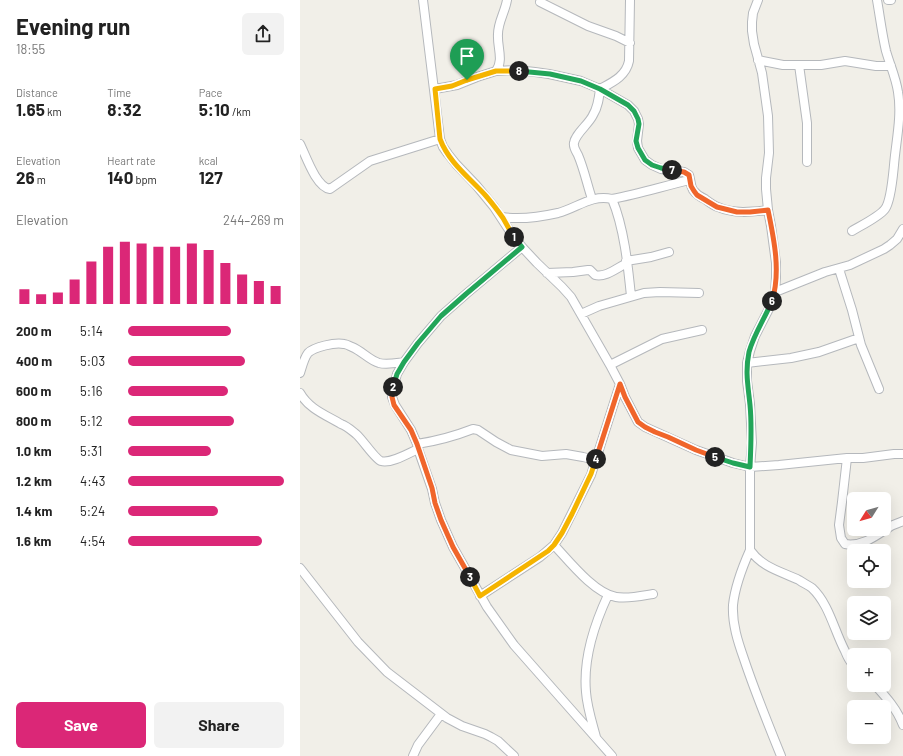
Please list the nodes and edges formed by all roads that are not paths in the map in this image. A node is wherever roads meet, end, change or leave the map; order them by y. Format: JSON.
{"nodes":[{"id":1,"x":423,"y":0,"type":"edge"},
{"id":2,"x":507,"y":0,"type":"edge"},
{"id":3,"x":630,"y":0,"type":"edge"},
{"id":4,"x":758,"y":0,"type":"edge"},
{"id":5,"x":877,"y":0,"type":"edge"},
{"id":6,"x":540,"y":2,"type":"dead end"},
{"id":7,"x":630,"y":43,"type":"junction"},
{"id":8,"x":758,"y":60,"type":"junction"},
{"id":9,"x":799,"y":65,"type":"junction"},
{"id":10,"x":890,"y":66,"type":"junction"},
{"id":11,"x":496,"y":71,"type":"junction"},
{"id":12,"x":435,"y":89,"type":"junction"},
{"id":13,"x":600,"y":89,"type":"junction"},
{"id":14,"x":901,"y":93,"type":"edge"},
{"id":15,"x":440,"y":139,"type":"junction"},
{"id":16,"x":300,"y":144,"type":"edge"},
{"id":17,"x":807,"y":162,"type":"dead end"},
{"id":18,"x":690,"y":180,"type":"junction"},
{"id":19,"x":592,"y":199,"type":"junction"},
{"id":20,"x":612,"y":199,"type":"junction"},
{"id":21,"x":768,"y":210,"type":"junction"},
{"id":22,"x":502,"y":218,"type":"junction"},
{"id":23,"x":903,"y":229,"type":"edge"},
{"id":24,"x":852,"y":231,"type":"dead end"},
{"id":25,"x":522,"y":247,"type":"junction"},
{"id":26,"x":669,"y":252,"type":"dead end"},
{"id":27,"x":626,"y":262,"type":"junction"},
{"id":28,"x":839,"y":269,"type":"junction"},
{"id":29,"x":547,"y":273,"type":"junction"},
{"id":30,"x":775,"y":292,"type":"junction"},
{"id":31,"x":700,"y":293,"type":"dead end"},
{"id":32,"x":631,"y":296,"type":"junction"},
{"id":33,"x":581,"y":314,"type":"junction"},
{"id":34,"x":702,"y":330,"type":"dead end"},
{"id":35,"x":859,"y":338,"type":"junction"},
{"id":36,"x":404,"y":362,"type":"junction"},
{"id":37,"x":747,"y":363,"type":"junction"},
{"id":38,"x":610,"y":365,"type":"junction"},
{"id":39,"x":300,"y":373,"type":"edge"},
{"id":40,"x":620,"y":384,"type":"junction"},
{"id":41,"x":879,"y":389,"type":"dead end"},
{"id":42,"x":300,"y":393,"type":"edge"},
{"id":43,"x":418,"y":446,"type":"junction"},
{"id":44,"x":903,"y":454,"type":"edge"},
{"id":45,"x":846,"y":458,"type":"junction"},
{"id":46,"x":596,"y":460,"type":"junction"},
{"id":47,"x":750,"y":467,"type":"junction"},
{"id":48,"x":903,"y":521,"type":"edge"},
{"id":49,"x":554,"y":545,"type":"junction"},
{"id":50,"x":750,"y":550,"type":"junction"},
{"id":51,"x":300,"y":568,"type":"edge"},
{"id":52,"x":653,"y":594,"type":"dead end"},
{"id":53,"x":608,"y":595,"type":"junction"},
{"id":54,"x":480,"y":596,"type":"junction"},
{"id":55,"x":847,"y":655,"type":"edge"},
{"id":56,"x":881,"y":692,"type":"edge"},
{"id":57,"x":441,"y":714,"type":"junction"},
{"id":58,"x":903,"y":722,"type":"edge"},
{"id":59,"x":596,"y":738,"type":"junction"},
{"id":60,"x":413,"y":756,"type":"edge"},
{"id":61,"x":514,"y":756,"type":"edge"},
{"id":62,"x":612,"y":756,"type":"edge"},
{"id":63,"x":782,"y":756,"type":"edge"}],
"edges":[{"from":1,"to":12,"type":"street"},
{"from":2,"to":11,"type":"street"},
{"from":3,"to":7,"type":"street"},
{"from":4,"to":8,"type":"street"},
{"from":5,"to":10,"type":"street"},
{"from":6,"to":7,"type":"street"},
{"from":7,"to":13,"type":"street"},
{"from":8,"to":9,"type":"street"},
{"from":8,"to":21,"type":"street"},
{"from":9,"to":10,"type":"street"},
{"from":9,"to":17,"type":"street"},
{"from":10,"to":14,"type":"street"},
{"from":11,"to":12,"type":"street"},
{"from":11,"to":13,"type":"street"},
{"from":12,"to":15,"type":"street"},
{"from":13,"to":18,"type":"street"},
{"from":13,"to":19,"type":"street"},
{"from":14,"to":24,"type":"street"},
{"from":15,"to":16,"type":"street"},
{"from":15,"to":22,"type":"street"},
{"from":18,"to":20,"type":"street"},
{"from":18,"to":21,"type":"street"},
{"from":19,"to":20,"type":"street"},
{"from":19,"to":22,"type":"street"},
{"from":20,"to":27,"type":"street"},
{"from":21,"to":30,"type":"street"},
{"from":22,"to":25,"type":"street"},
{"from":23,"to":28,"type":"street"},
{"from":25,"to":29,"type":"street"},
{"from":25,"to":36,"type":"street"},
{"from":26,"to":27,"type":"street"},
{"from":27,"to":29,"type":"street"},
{"from":27,"to":32,"type":"street"},
{"from":28,"to":30,"type":"street"},
{"from":28,"to":35,"type":"street"},
{"from":29,"to":33,"type":"street"},
{"from":30,"to":37,"type":"street"},
{"from":31,"to":32,"type":"street"},
{"from":32,"to":33,"type":"street"},
{"from":33,"to":38,"type":"street"},
{"from":34,"to":38,"type":"street"},
{"from":35,"to":37,"type":"street"},
{"from":35,"to":41,"type":"street"},
{"from":36,"to":39,"type":"street"},
{"from":36,"to":43,"type":"street"},
{"from":37,"to":47,"type":"street"},
{"from":38,"to":40,"type":"street"},
{"from":40,"to":46,"type":"street"},
{"from":40,"to":47,"type":"street"},
{"from":42,"to":43,"type":"street"},
{"from":43,"to":46,"type":"street"},
{"from":43,"to":54,"type":"street"},
{"from":44,"to":45,"type":"street"},
{"from":45,"to":47,"type":"street"},
{"from":45,"to":48,"type":"street"},
{"from":46,"to":49,"type":"street"},
{"from":47,"to":50,"type":"street"},
{"from":49,"to":53,"type":"street"},
{"from":49,"to":54,"type":"street"},
{"from":50,"to":55,"type":"street"},
{"from":50,"to":63,"type":"street"},
{"from":51,"to":57,"type":"street"},
{"from":52,"to":53,"type":"street"},
{"from":53,"to":59,"type":"street"},
{"from":54,"to":59,"type":"street"},
{"from":56,"to":58,"type":"street"},
{"from":57,"to":60,"type":"street"},
{"from":57,"to":61,"type":"street"},
{"from":59,"to":62,"type":"street"}]}
